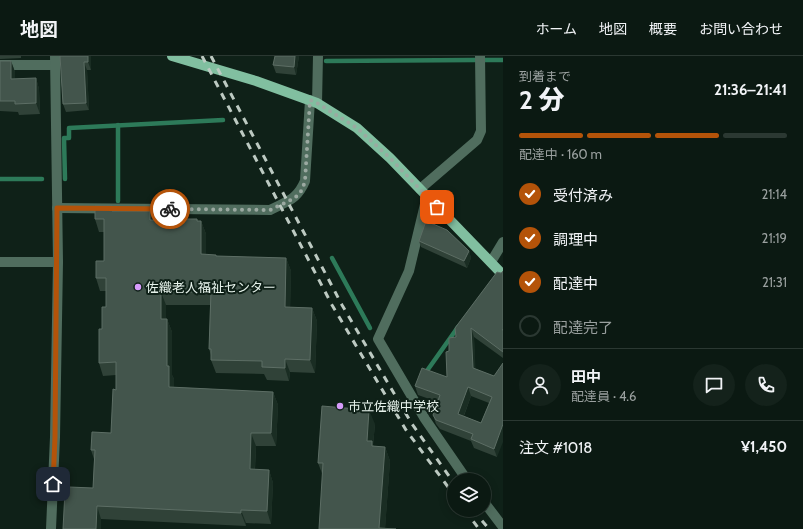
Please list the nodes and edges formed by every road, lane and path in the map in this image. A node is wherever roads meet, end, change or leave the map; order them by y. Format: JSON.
{"nodes":[{"id":1,"x":172,"y":56,"type":"edge"},
{"id":2,"x":318,"y":56,"type":"edge"},
{"id":3,"x":480,"y":56,"type":"edge"},
{"id":4,"x":55,"y":60,"type":"edge"},
{"id":5,"x":0,"y":65,"type":"edge"},
{"id":6,"x":314,"y":102,"type":"junction"},
{"id":7,"x":423,"y":193,"type":"junction"},
{"id":8,"x":57,"y":208,"type":"junction"},
{"id":9,"x":503,"y":242,"type":"edge"},
{"id":10,"x":0,"y":262,"type":"edge"},
{"id":11,"x":58,"y":262,"type":"junction"},
{"id":12,"x":491,"y":262,"type":"junction"},
{"id":13,"x":503,"y":275,"type":"edge"},
{"id":14,"x":462,"y":473,"type":"edge"},
{"id":15,"x":491,"y":511,"type":"edge"},
{"id":16,"x":503,"y":527,"type":"edge"},
{"id":17,"x":51,"y":529,"type":"edge"}],
"edges":[{"from":1,"to":6,"type":"main road"},
{"from":2,"to":6,"type":"street"},
{"from":3,"to":7,"type":"street"},
{"from":4,"to":5,"type":"street"},
{"from":4,"to":8,"type":"street"},
{"from":6,"to":7,"type":"main road"},
{"from":6,"to":8,"type":"street"},
{"from":7,"to":12,"type":"main road"},
{"from":7,"to":14,"type":"street"},
{"from":8,"to":11,"type":"street"},
{"from":9,"to":12,"type":"street"},
{"from":10,"to":11,"type":"street"},
{"from":11,"to":17,"type":"street"},
{"from":12,"to":13,"type":"main road"},
{"from":15,"to":16,"type":"street"}]}
